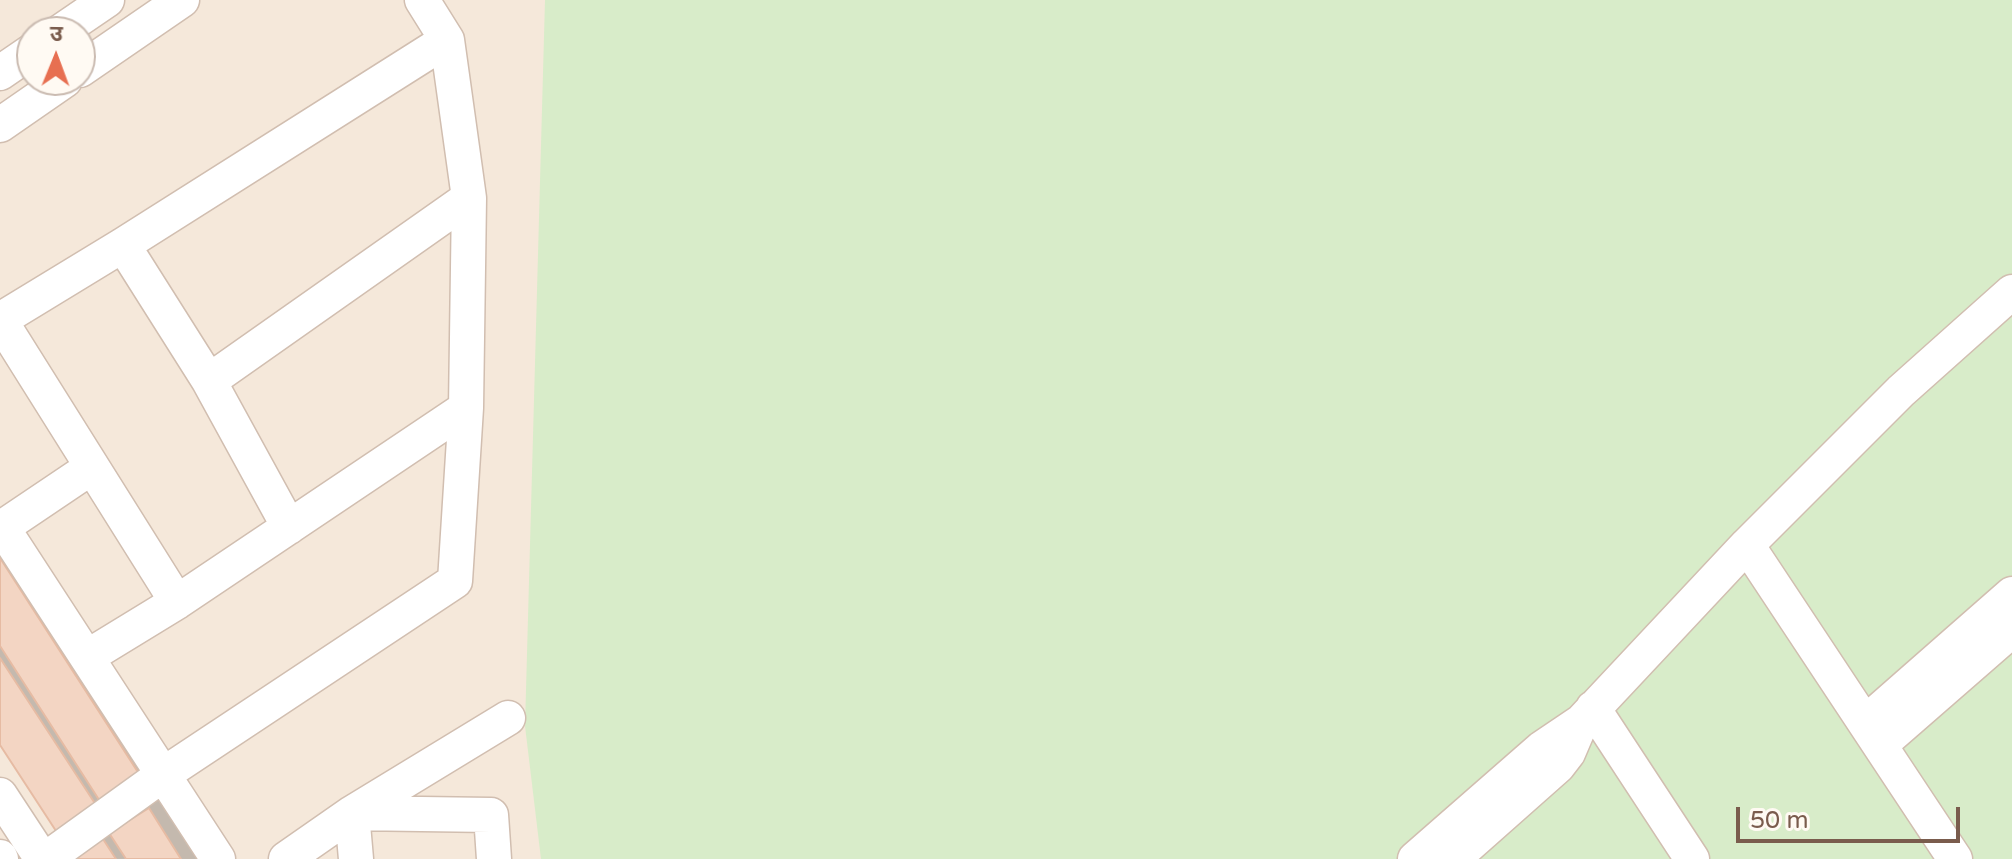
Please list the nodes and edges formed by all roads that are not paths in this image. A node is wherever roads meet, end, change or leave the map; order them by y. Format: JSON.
{"nodes":[{"id":1,"x":107,"y":0,"type":"edge"},
{"id":2,"x":182,"y":0,"type":"edge"},
{"id":3,"x":422,"y":0,"type":"edge"},
{"id":4,"x":84,"y":16,"type":"edge"},
{"id":5,"x":447,"y":40,"type":"junction"},
{"id":6,"x":96,"y":59,"type":"edge"},
{"id":7,"x":42,"y":96,"type":"edge"},
{"id":8,"x":0,"y":125,"type":"edge"},
{"id":9,"x":469,"y":198,"type":"junction"},
{"id":10,"x":123,"y":245,"type":"junction"},
{"id":11,"x":2012,"y":292,"type":"edge"},
{"id":12,"x":3,"y":332,"type":"edge"},
{"id":13,"x":209,"y":381,"type":"junction"},
{"id":14,"x":466,"y":408,"type":"junction"},
{"id":15,"x":92,"y":467,"type":"junction"},
{"id":16,"x":289,"y":527,"type":"junction"},
{"id":17,"x":1,"y":528,"type":"edge"},
{"id":18,"x":1747,"y":545,"type":"junction"},
{"id":19,"x":2012,"y":594,"type":"edge"},
{"id":20,"x":177,"y":602,"type":"junction"},
{"id":21,"x":2012,"y":630,"type":"edge"},
{"id":22,"x":87,"y":657,"type":"junction"},
{"id":23,"x":1587,"y":714,"type":"junction"},
{"id":24,"x":508,"y":718,"type":"dead end"},
{"id":25,"x":1873,"y":734,"type":"junction"},
{"id":26,"x":164,"y":774,"type":"junction"},
{"id":27,"x":0,"y":795,"type":"edge"},
{"id":28,"x":352,"y":813,"type":"junction"},
{"id":29,"x":44,"y":859,"type":"edge"},
{"id":30,"x":218,"y":859,"type":"edge"},
{"id":31,"x":286,"y":859,"type":"edge"},
{"id":32,"x":356,"y":859,"type":"edge"},
{"id":33,"x":494,"y":859,"type":"edge"},
{"id":34,"x":1415,"y":859,"type":"edge"},
{"id":35,"x":1453,"y":859,"type":"edge"},
{"id":36,"x":1692,"y":859,"type":"edge"},
{"id":37,"x":1955,"y":859,"type":"edge"}],
"edges":[{"from":1,"to":4,"type":"street"},
{"from":2,"to":6,"type":"street"},
{"from":3,"to":5,"type":"street"},
{"from":5,"to":9,"type":"street"},
{"from":5,"to":10,"type":"street"},
{"from":7,"to":8,"type":"street"},
{"from":9,"to":13,"type":"street"},
{"from":9,"to":14,"type":"street"},
{"from":10,"to":12,"type":"street"},
{"from":10,"to":13,"type":"street"},
{"from":11,"to":18,"type":"street"},
{"from":12,"to":15,"type":"street"},
{"from":13,"to":16,"type":"street"},
{"from":14,"to":16,"type":"street"},
{"from":14,"to":26,"type":"street"},
{"from":15,"to":17,"type":"street"},
{"from":15,"to":20,"type":"street"},
{"from":16,"to":20,"type":"street"},
{"from":17,"to":22,"type":"street"},
{"from":18,"to":23,"type":"street"},
{"from":18,"to":25,"type":"street"},
{"from":19,"to":25,"type":"street"},
{"from":20,"to":22,"type":"street"},
{"from":21,"to":25,"type":"street"},
{"from":22,"to":26,"type":"street"},
{"from":23,"to":34,"type":"street"},
{"from":23,"to":35,"type":"street"},
{"from":23,"to":36,"type":"street"},
{"from":24,"to":28,"type":"street"},
{"from":25,"to":37,"type":"street"},
{"from":26,"to":29,"type":"street"},
{"from":26,"to":30,"type":"street"},
{"from":27,"to":29,"type":"street"},
{"from":28,"to":31,"type":"street"},
{"from":28,"to":32,"type":"street"},
{"from":28,"to":33,"type":"street"}]}
